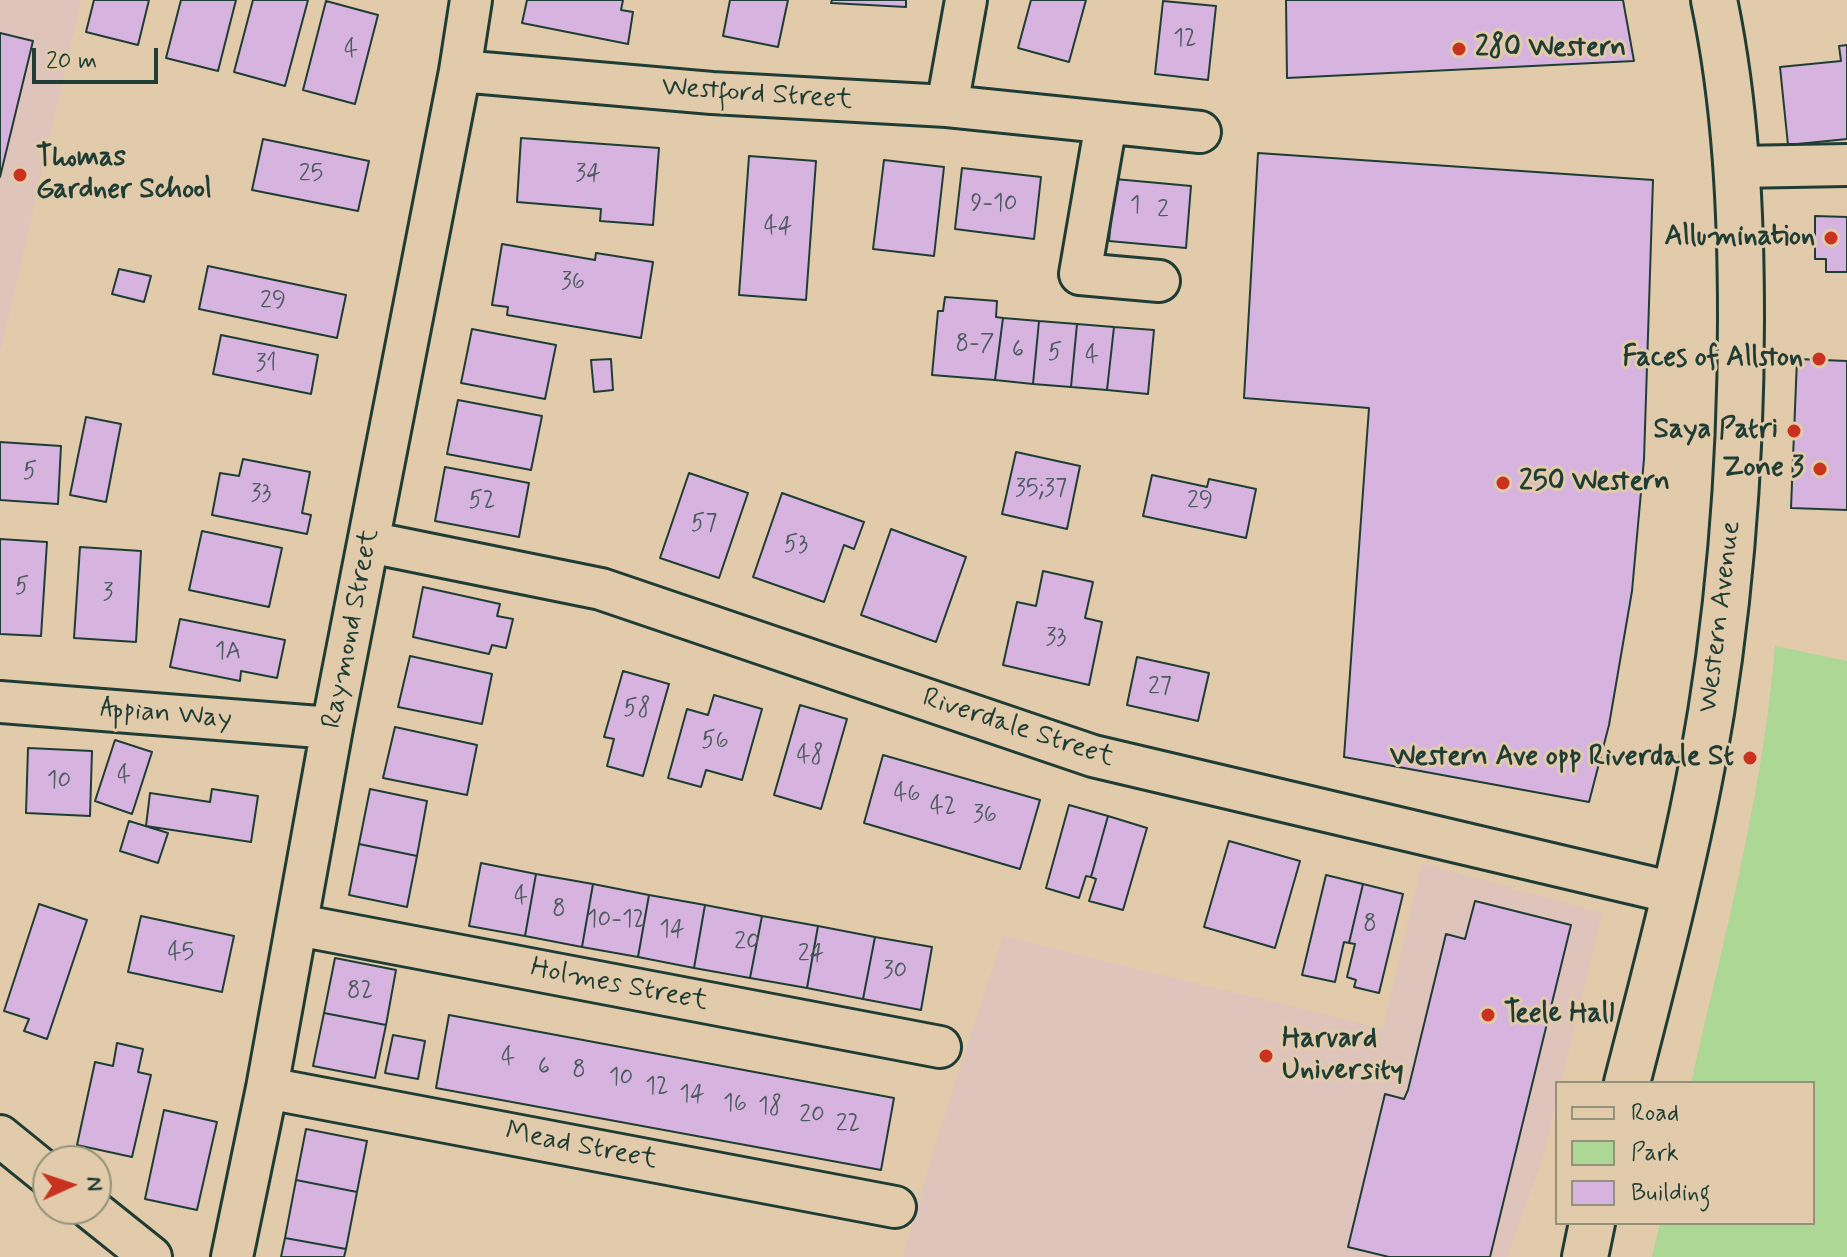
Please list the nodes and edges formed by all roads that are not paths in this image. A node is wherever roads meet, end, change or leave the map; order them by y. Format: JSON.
{"nodes":[{"id":1,"x":471,"y":0,"type":"edge"},
{"id":2,"x":966,"y":0,"type":"edge"},
{"id":3,"x":1714,"y":0,"type":"edge"},
{"id":4,"x":460,"y":71,"type":"junction"},
{"id":5,"x":947,"y":106,"type":"junction"},
{"id":6,"x":1106,"y":123,"type":"junction"},
{"id":7,"x":1200,"y":132,"type":"dead end"},
{"id":8,"x":1847,"y":165,"type":"edge"},
{"id":9,"x":1737,"y":167,"type":"junction"},
{"id":10,"x":1159,"y":281,"type":"dead end"},
{"id":11,"x":369,"y":542,"type":"junction"},
{"id":12,"x":0,"y":702,"type":"edge"},
{"id":13,"x":332,"y":728,"type":"junction"},
{"id":14,"x":1674,"y":893,"type":"junction"},
{"id":15,"x":298,"y":925,"type":"junction"},
{"id":16,"x":940,"y":1047,"type":"dead end"},
{"id":17,"x":1627,"y":1081,"type":"edge"},
{"id":18,"x":267,"y":1088,"type":"junction"},
{"id":19,"x":0,"y":1136,"type":"edge"},
{"id":20,"x":32,"y":1162,"type":"edge"},
{"id":21,"x":895,"y":1207,"type":"dead end"},
{"id":22,"x":111,"y":1225,"type":"edge"},
{"id":23,"x":1592,"y":1225,"type":"edge"},
{"id":24,"x":151,"y":1257,"type":"edge"},
{"id":25,"x":232,"y":1257,"type":"edge"},
{"id":26,"x":1585,"y":1257,"type":"edge"}],
"edges":[{"from":1,"to":4,"type":"street","name":"Raymond Street"},
{"from":2,"to":5,"type":"street"},
{"from":3,"to":9,"type":"main road","name":"Western Avenue"},
{"from":4,"to":5,"type":"street","name":"Westford Street"},
{"from":4,"to":11,"type":"street","name":"Raymond Street"},
{"from":5,"to":6,"type":"street","name":"Westford Street"},
{"from":6,"to":7,"type":"street","name":"Westford Street"},
{"from":6,"to":10,"type":"street"},
{"from":8,"to":9,"type":"street"},
{"from":9,"to":14,"type":"main road","name":"Western Avenue"},
{"from":11,"to":13,"type":"street","name":"Raymond Street"},
{"from":11,"to":14,"type":"street","name":"Riverdale Street"},
{"from":12,"to":13,"type":"street","name":"Appian Way"},
{"from":13,"to":15,"type":"street","name":"Raymond Street"},
{"from":14,"to":17,"type":"main road","name":"Western Avenue"},
{"from":15,"to":16,"type":"street","name":"Holmes Street"},
{"from":15,"to":18,"type":"street","name":"Raymond Street"},
{"from":18,"to":21,"type":"street","name":"Mead Street"},
{"from":18,"to":25,"type":"street","name":"Raymond Street"},
{"from":19,"to":20,"type":"street"},
{"from":22,"to":24,"type":"street"},
{"from":23,"to":26,"type":"main road"}]}
